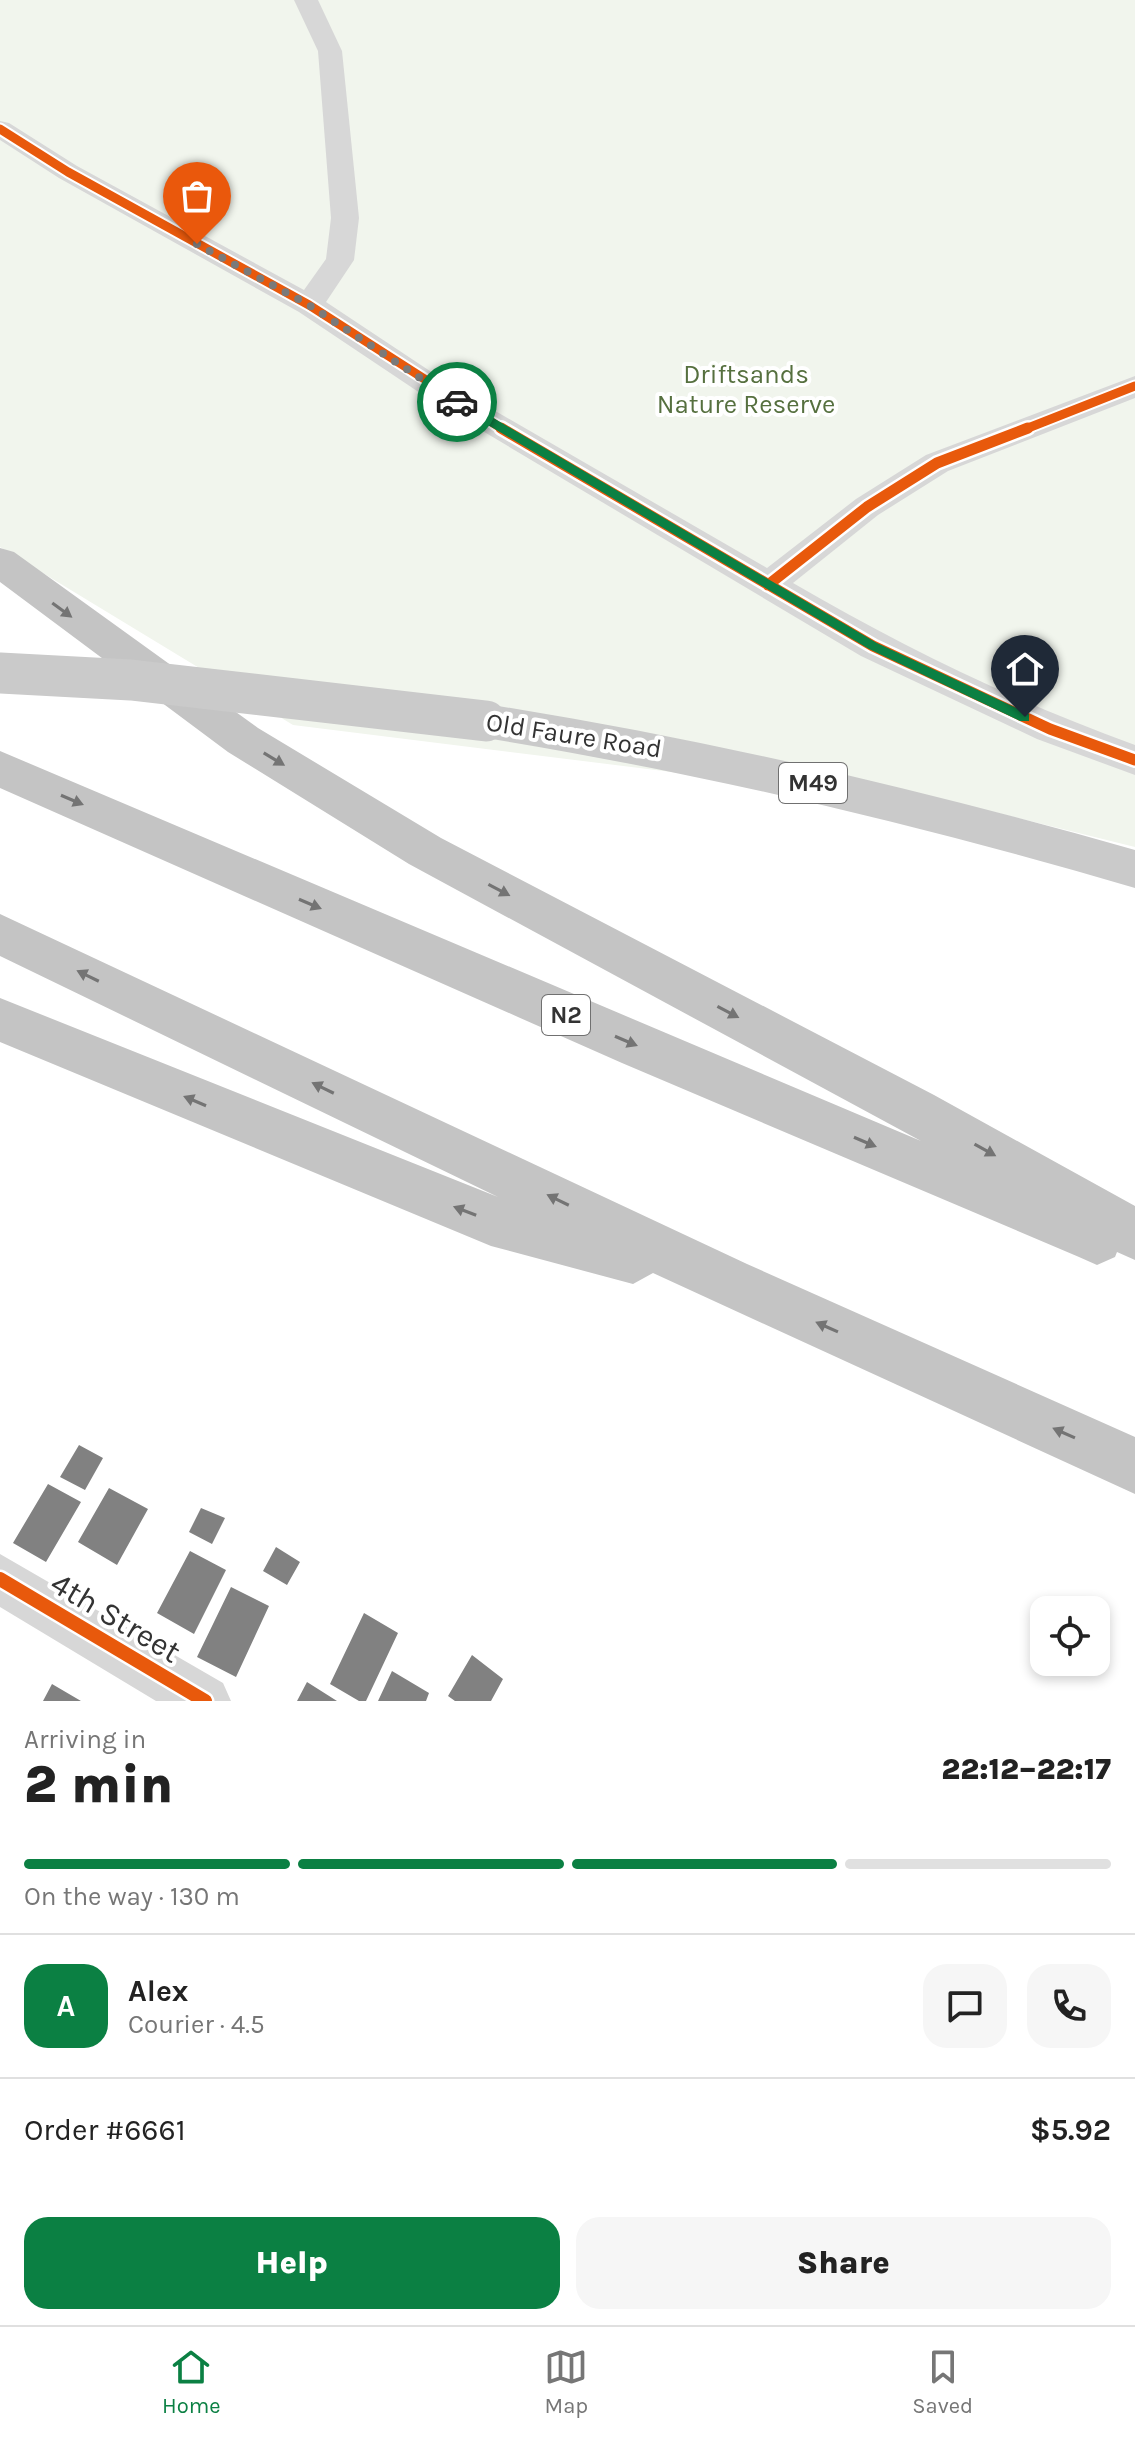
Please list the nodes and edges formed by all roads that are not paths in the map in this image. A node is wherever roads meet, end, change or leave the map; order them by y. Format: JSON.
{"nodes":[{"id":1,"x":306,"y":0,"type":"edge"},
{"id":2,"x":0,"y":129,"type":"edge"},
{"id":3,"x":309,"y":305,"type":"junction"},
{"id":4,"x":1135,"y":386,"type":"edge"},
{"id":5,"x":0,"y":562,"type":"edge"},
{"id":6,"x":768,"y":585,"type":"junction"},
{"id":7,"x":0,"y":673,"type":"edge"},
{"id":8,"x":1135,"y":760,"type":"edge"},
{"id":9,"x":0,"y":769,"type":"edge"},
{"id":10,"x":1135,"y":869,"type":"edge"},
{"id":11,"x":0,"y":934,"type":"edge"},
{"id":12,"x":0,"y":1020,"type":"edge"},
{"id":13,"x":1135,"y":1234,"type":"edge"},
{"id":14,"x":1135,"y":1255,"type":"edge"},
{"id":15,"x":729,"y":1282,"type":"junction"},
{"id":16,"x":1135,"y":1466,"type":"edge"},
{"id":17,"x":0,"y":1579,"type":"edge"},
{"id":18,"x":205,"y":1701,"type":"edge"}],
"edges":[{"from":1,"to":3,"type":"street"},
{"from":2,"to":3,"type":"street"},
{"from":3,"to":6,"type":"street"},
{"from":4,"to":6,"type":"street"},
{"from":5,"to":13,"type":"highway","one_way":true},
{"from":6,"to":8,"type":"street"},
{"from":7,"to":10,"type":"main road","name":"Old Faure Road","number":"M49","bridge":true},
{"from":9,"to":14,"type":"highway","number":"N2","one_way":true},
{"from":15,"to":11,"type":"highway","one_way":true},
{"from":15,"to":12,"type":"highway","one_way":true},
{"from":16,"to":15,"type":"highway","one_way":true},
{"from":17,"to":18,"type":"street","name":"4th Street"}]}
